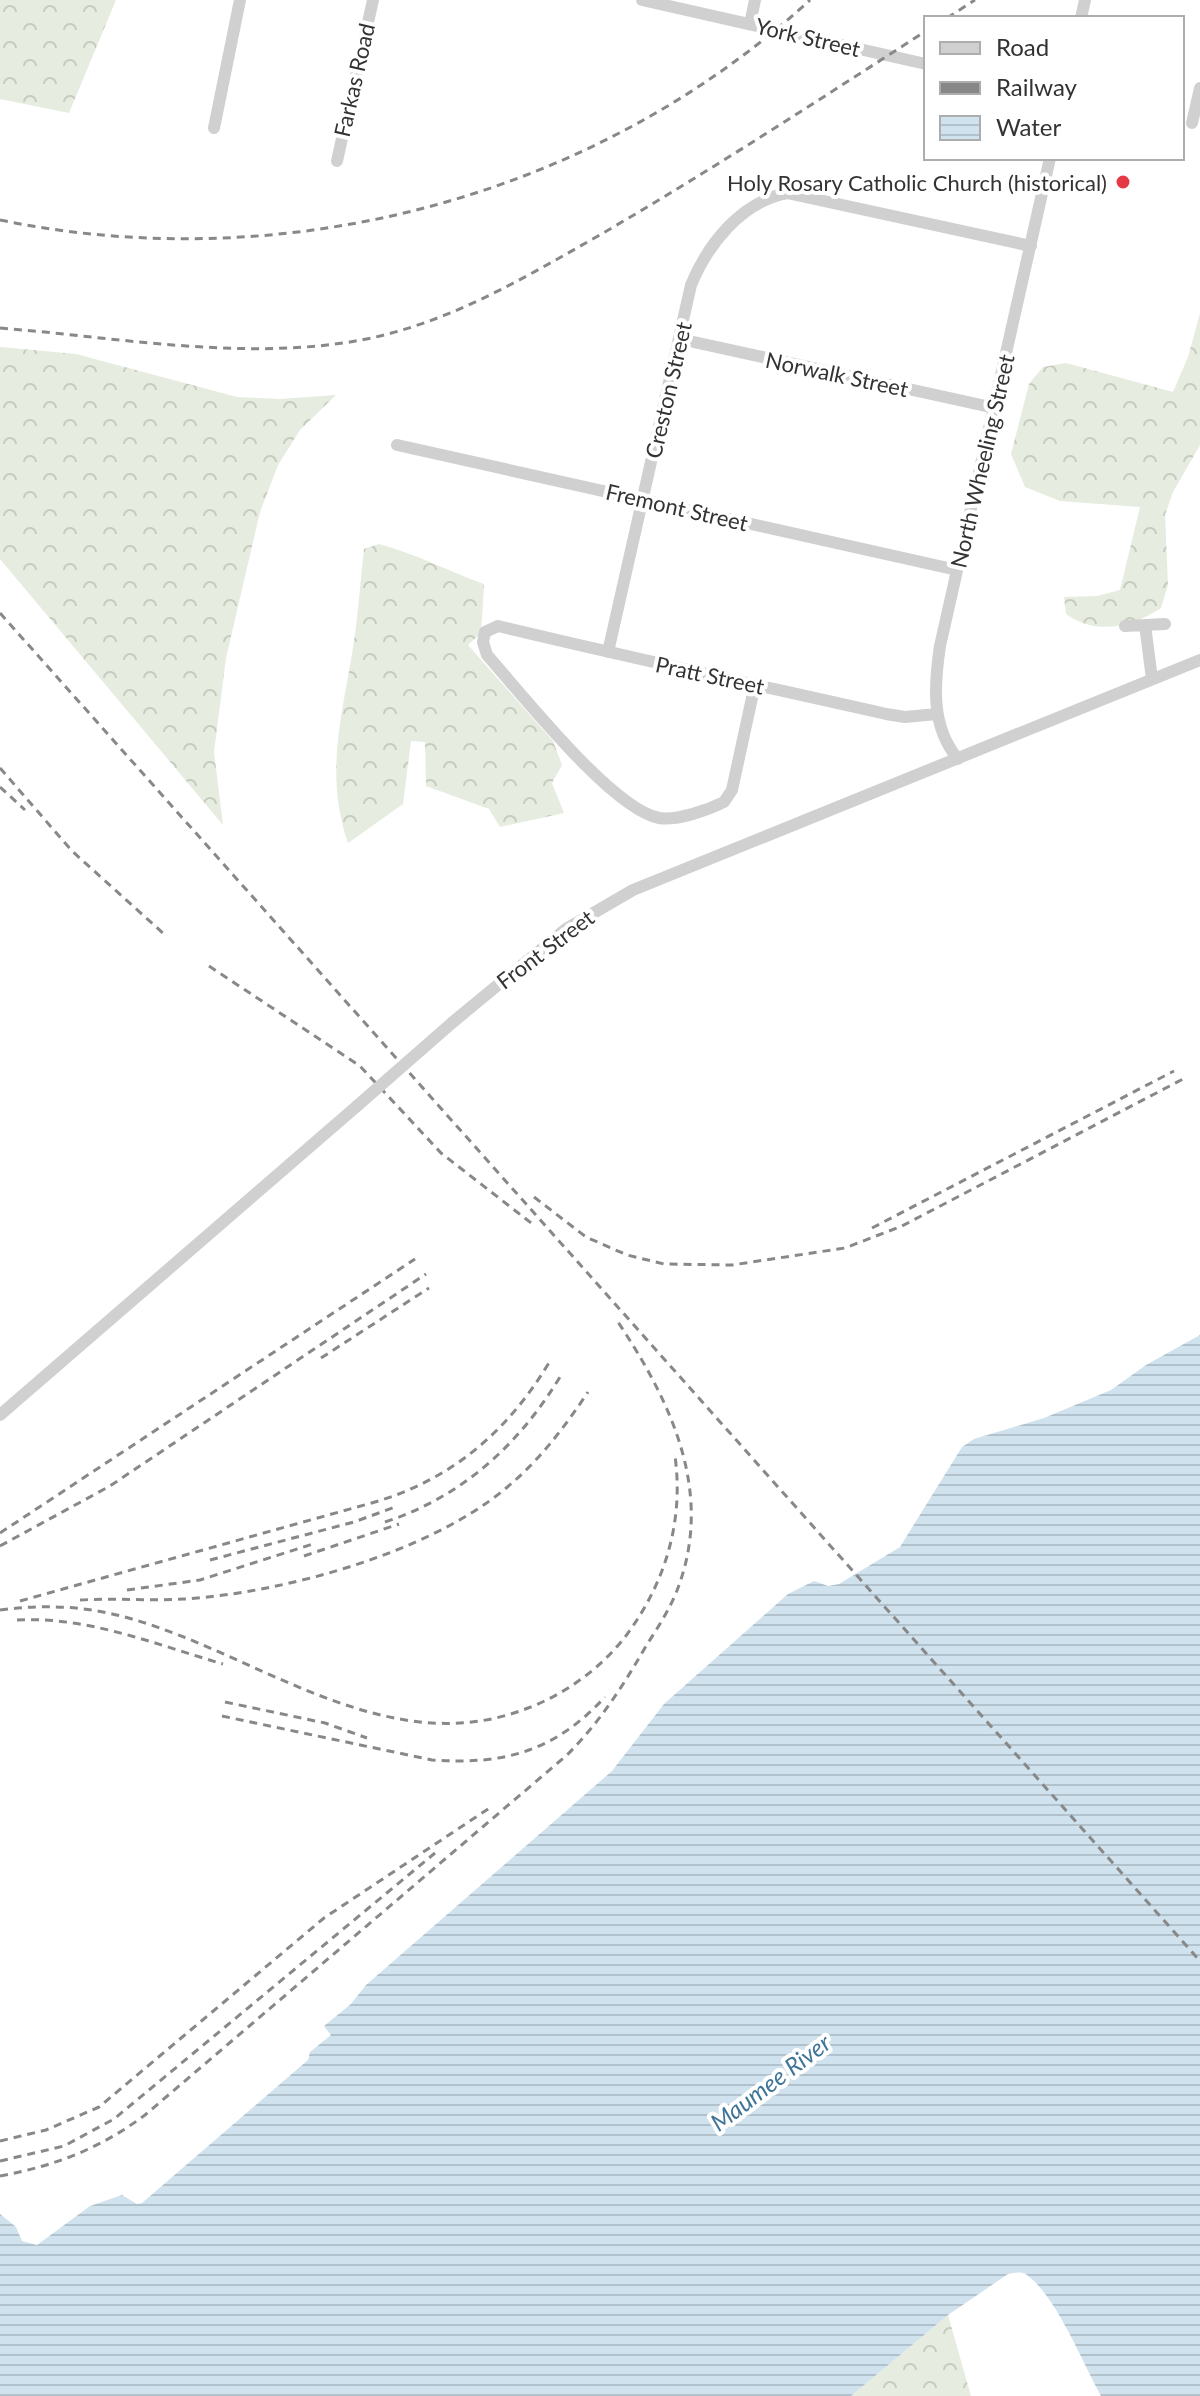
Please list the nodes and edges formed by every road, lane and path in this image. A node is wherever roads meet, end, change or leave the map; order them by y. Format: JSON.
{"nodes":[{"id":1,"x":240,"y":0,"type":"edge"},
{"id":2,"x":373,"y":0,"type":"edge"},
{"id":3,"x":642,"y":0,"type":"edge"},
{"id":4,"x":757,"y":3,"type":"edge"},
{"id":5,"x":750,"y":24,"type":"junction"},
{"id":6,"x":924,"y":64,"type":"edge"},
{"id":7,"x":1200,"y":88,"type":"edge"},
{"id":8,"x":1191,"y":123,"type":"edge"},
{"id":9,"x":214,"y":128,"type":"dead end"},
{"id":10,"x":1050,"y":160,"type":"edge"},
{"id":11,"x":337,"y":161,"type":"dead end"},
{"id":12,"x":1031,"y":246,"type":"junction"},
{"id":13,"x":680,"y":339,"type":"junction"},
{"id":14,"x":995,"y":408,"type":"junction"},
{"id":15,"x":397,"y":445,"type":"dead end"},
{"id":16,"x":643,"y":499,"type":"junction"},
{"id":17,"x":957,"y":570,"type":"junction"},
{"id":18,"x":1165,"y":624,"type":"dead end"},
{"id":19,"x":1145,"y":625,"type":"junction"},
{"id":20,"x":1125,"y":626,"type":"dead end"},
{"id":21,"x":608,"y":652,"type":"junction"},
{"id":22,"x":1200,"y":660,"type":"edge"},
{"id":23,"x":1152,"y":679,"type":"junction"},
{"id":24,"x":755,"y":684,"type":"junction"},
{"id":25,"x":937,"y":714,"type":"junction"},
{"id":26,"x":958,"y":759,"type":"junction"},
{"id":27,"x":0,"y":1415,"type":"edge"}],
"edges":[{"from":1,"to":9,"type":"street"},
{"from":2,"to":11,"type":"street","name":"Farkas Road"},
{"from":3,"to":5,"type":"street","name":"York Street"},
{"from":4,"to":5,"type":"street"},
{"from":5,"to":6,"type":"street","name":"York Street"},
{"from":7,"to":8,"type":"street"},
{"from":10,"to":12,"type":"street","name":"North Wheeling Street"},
{"from":12,"to":13,"type":"street","name":"Creston Street"},
{"from":12,"to":14,"type":"street","name":"North Wheeling Street"},
{"from":13,"to":14,"type":"street","name":"Norwalk Street"},
{"from":13,"to":16,"type":"street","name":"Creston Street"},
{"from":14,"to":17,"type":"street","name":"North Wheeling Street"},
{"from":15,"to":16,"type":"street","name":"Fremont Street"},
{"from":16,"to":17,"type":"street","name":"Fremont Street"},
{"from":16,"to":21,"type":"street","name":"Creston Street"},
{"from":17,"to":25,"type":"street","name":"North Wheeling Street"},
{"from":18,"to":19,"type":"street"},
{"from":19,"to":20,"type":"street"},
{"from":19,"to":23,"type":"street"},
{"from":21,"to":24,"type":"street","name":"Pratt Street"},
{"from":21,"to":24,"type":"street","name":"Pratt Street"},
{"from":22,"to":23,"type":"street","name":"Front Street"},
{"from":23,"to":26,"type":"street","name":"Front Street"},
{"from":24,"to":25,"type":"street","name":"Pratt Street"},
{"from":25,"to":26,"type":"street","name":"North Wheeling Street"},
{"from":26,"to":27,"type":"street","name":"Front Street","bridge":true}]}
